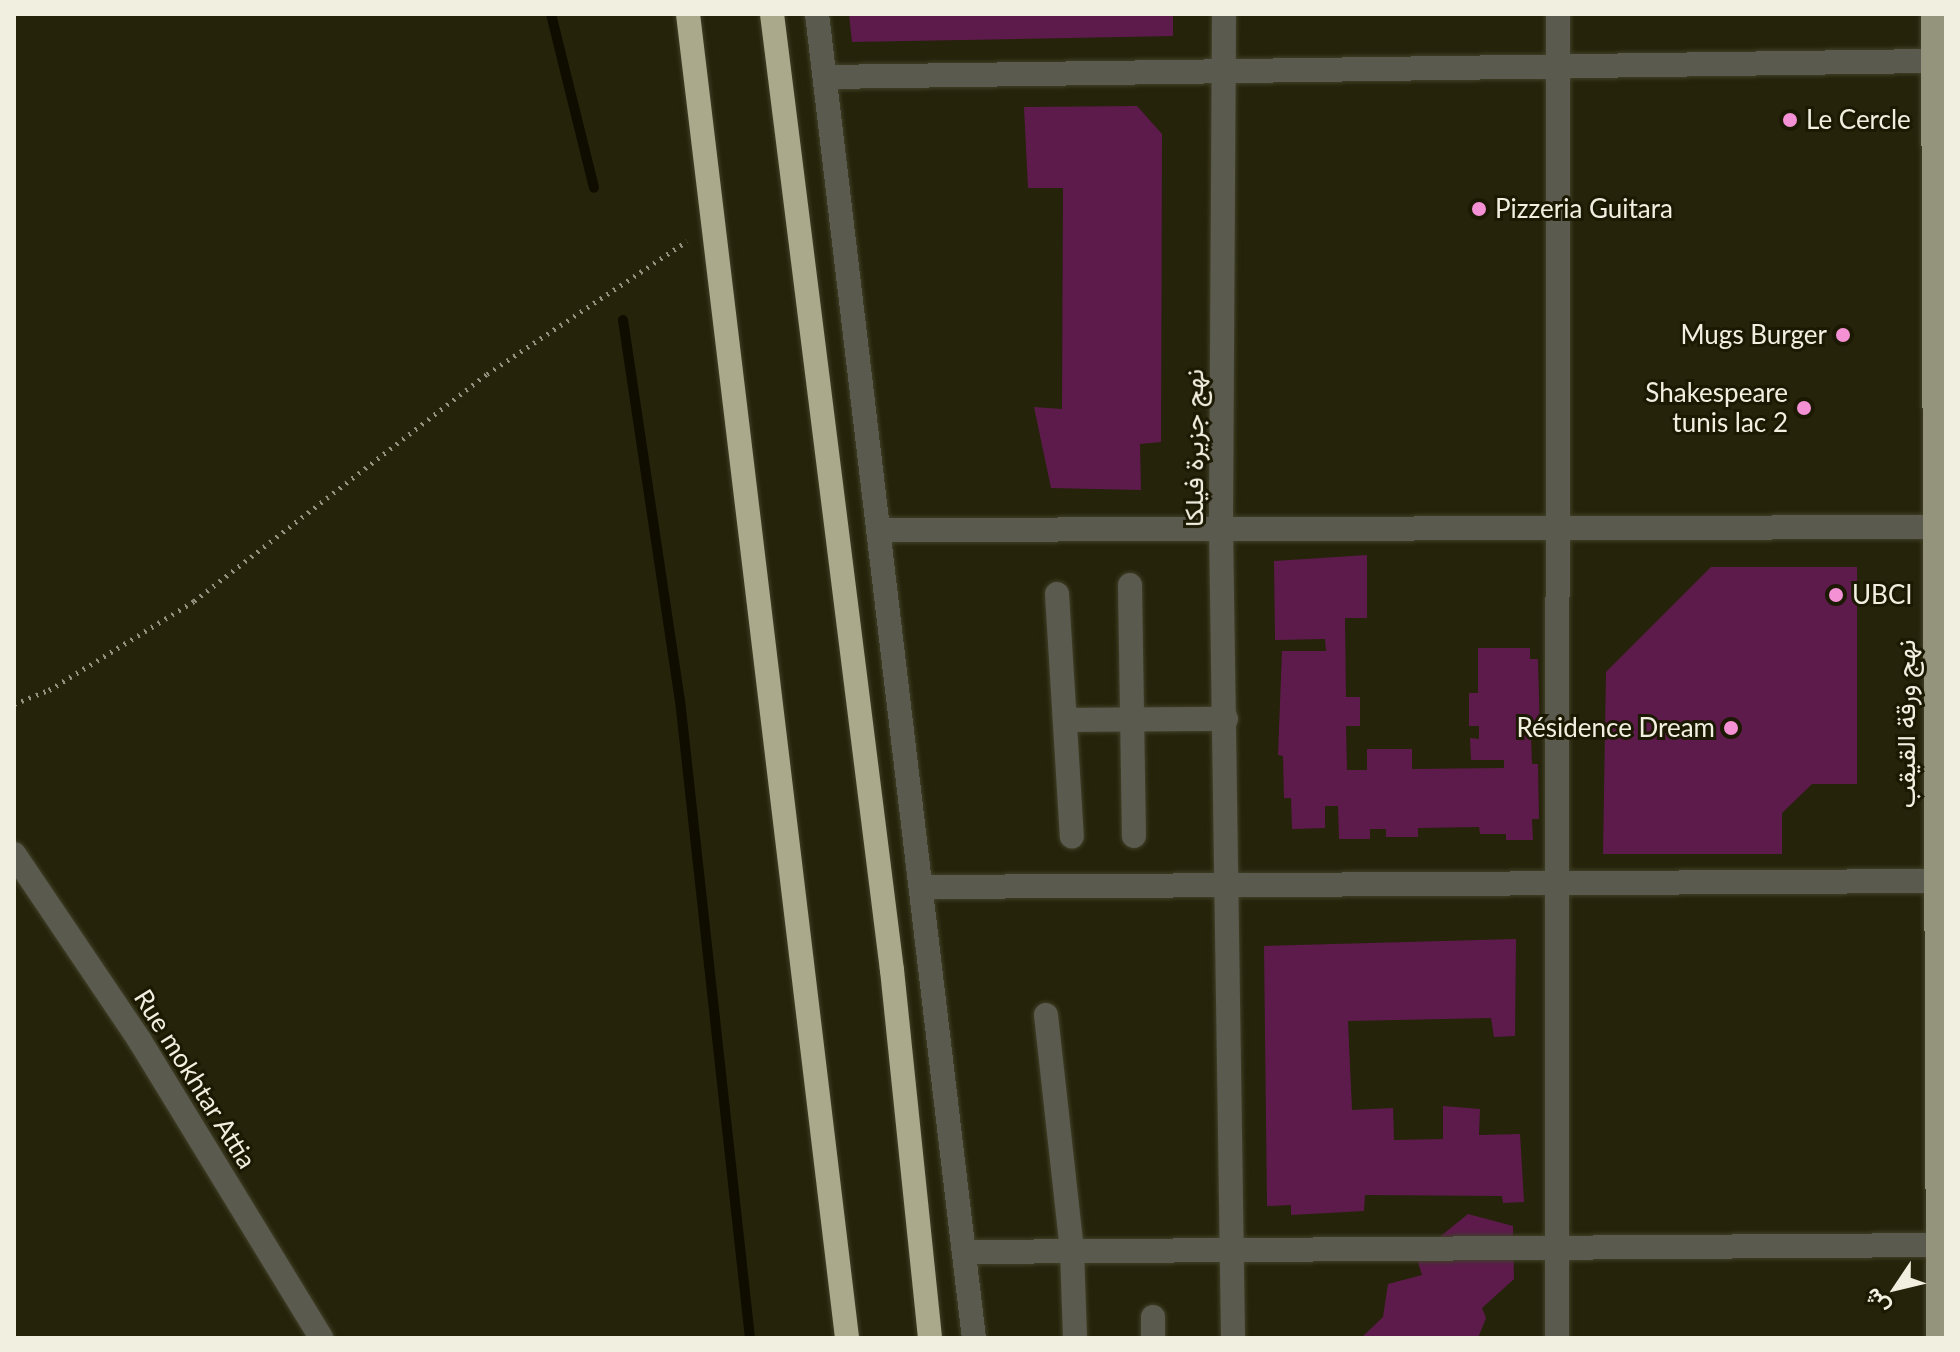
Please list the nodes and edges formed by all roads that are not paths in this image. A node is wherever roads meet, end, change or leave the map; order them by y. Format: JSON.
{"nodes":[{"id":1,"x":688,"y":14,"type":"edge"},
{"id":2,"x":772,"y":14,"type":"edge"},
{"id":3,"x":817,"y":14,"type":"edge"},
{"id":4,"x":1224,"y":14,"type":"edge"},
{"id":5,"x":1558,"y":14,"type":"edge"},
{"id":6,"x":1933,"y":14,"type":"edge"},
{"id":7,"x":1933,"y":61,"type":"junction"},
{"id":8,"x":1558,"y":66,"type":"junction"},
{"id":9,"x":1223,"y":70,"type":"junction"},
{"id":10,"x":825,"y":77,"type":"junction"},
{"id":11,"x":1221,"y":527,"type":"junction"},
{"id":12,"x":1557,"y":527,"type":"junction"},
{"id":13,"x":1934,"y":527,"type":"junction"},
{"id":14,"x":881,"y":530,"type":"junction"},
{"id":15,"x":1130,"y":585,"type":"dead end"},
{"id":16,"x":1057,"y":594,"type":"dead end"},
{"id":17,"x":1226,"y":719,"type":"junction"},
{"id":18,"x":1065,"y":720,"type":"junction"},
{"id":19,"x":1132,"y":720,"type":"junction"},
{"id":20,"x":1134,"y":836,"type":"dead end"},
{"id":21,"x":1072,"y":837,"type":"dead end"},
{"id":22,"x":14,"y":854,"type":"edge"},
{"id":23,"x":1940,"y":881,"type":"edge"},
{"id":24,"x":1229,"y":883,"type":"junction"},
{"id":25,"x":1556,"y":883,"type":"junction"},
{"id":26,"x":922,"y":887,"type":"junction"},
{"id":27,"x":1046,"y":1015,"type":"dead end"},
{"id":28,"x":1936,"y":1245,"type":"junction"},
{"id":29,"x":1557,"y":1247,"type":"junction"},
{"id":30,"x":1233,"y":1249,"type":"junction"},
{"id":31,"x":1072,"y":1251,"type":"junction"},
{"id":32,"x":965,"y":1252,"type":"junction"},
{"id":33,"x":321,"y":1338,"type":"edge"},
{"id":34,"x":847,"y":1338,"type":"edge"},
{"id":35,"x":930,"y":1338,"type":"edge"},
{"id":36,"x":974,"y":1338,"type":"edge"},
{"id":37,"x":1075,"y":1338,"type":"edge"},
{"id":38,"x":1233,"y":1338,"type":"edge"},
{"id":39,"x":1557,"y":1338,"type":"edge"},
{"id":40,"x":1938,"y":1338,"type":"edge"}],
"edges":[{"from":1,"to":34,"type":"highway"},
{"from":2,"to":35,"type":"highway"},
{"from":3,"to":10,"type":"street"},
{"from":4,"to":9,"type":"street","name":"نهج جزيرة فيلكا"},
{"from":5,"to":8,"type":"street"},
{"from":6,"to":7,"type":"main road","name":"نهج ورقة القيقب"},
{"from":7,"to":8,"type":"street"},
{"from":7,"to":13,"type":"main road","name":"نهج ورقة القيقب"},
{"from":8,"to":9,"type":"street"},
{"from":8,"to":12,"type":"street"},
{"from":9,"to":10,"type":"street"},
{"from":9,"to":11,"type":"street","name":"نهج جزيرة فيلكا"},
{"from":10,"to":14,"type":"street"},
{"from":11,"to":12,"type":"street"},
{"from":11,"to":14,"type":"street"},
{"from":11,"to":17,"type":"street","name":"نهج جزيرة فيلكا"},
{"from":12,"to":13,"type":"street"},
{"from":12,"to":25,"type":"street"},
{"from":13,"to":23,"type":"main road","name":"نهج ورقة القيقب"},
{"from":14,"to":26,"type":"street"},
{"from":15,"to":19,"type":"street"},
{"from":16,"to":18,"type":"street"},
{"from":17,"to":19,"type":"street"},
{"from":17,"to":24,"type":"street","name":"نهج جزيرة فيلكا"},
{"from":18,"to":19,"type":"street"},
{"from":18,"to":21,"type":"street"},
{"from":19,"to":20,"type":"street"},
{"from":22,"to":33,"type":"street","name":"Rue mokhtar Attia"},
{"from":23,"to":25,"type":"street"},
{"from":23,"to":28,"type":"main road","name":"نهج ورقة القيقب"},
{"from":24,"to":25,"type":"street"},
{"from":24,"to":26,"type":"street"},
{"from":24,"to":30,"type":"street","name":"نهج جزيرة فيلكا"},
{"from":25,"to":29,"type":"street"},
{"from":26,"to":32,"type":"street"},
{"from":27,"to":31,"type":"street"},
{"from":28,"to":29,"type":"street"},
{"from":28,"to":40,"type":"main road","name":"نهج ورقة القيقب"},
{"from":29,"to":30,"type":"street"},
{"from":29,"to":39,"type":"street"},
{"from":30,"to":31,"type":"street"},
{"from":30,"to":38,"type":"street","name":"نهج جزيرة فيلكا"},
{"from":31,"to":32,"type":"street"},
{"from":31,"to":37,"type":"street"},
{"from":32,"to":36,"type":"street"}]}
